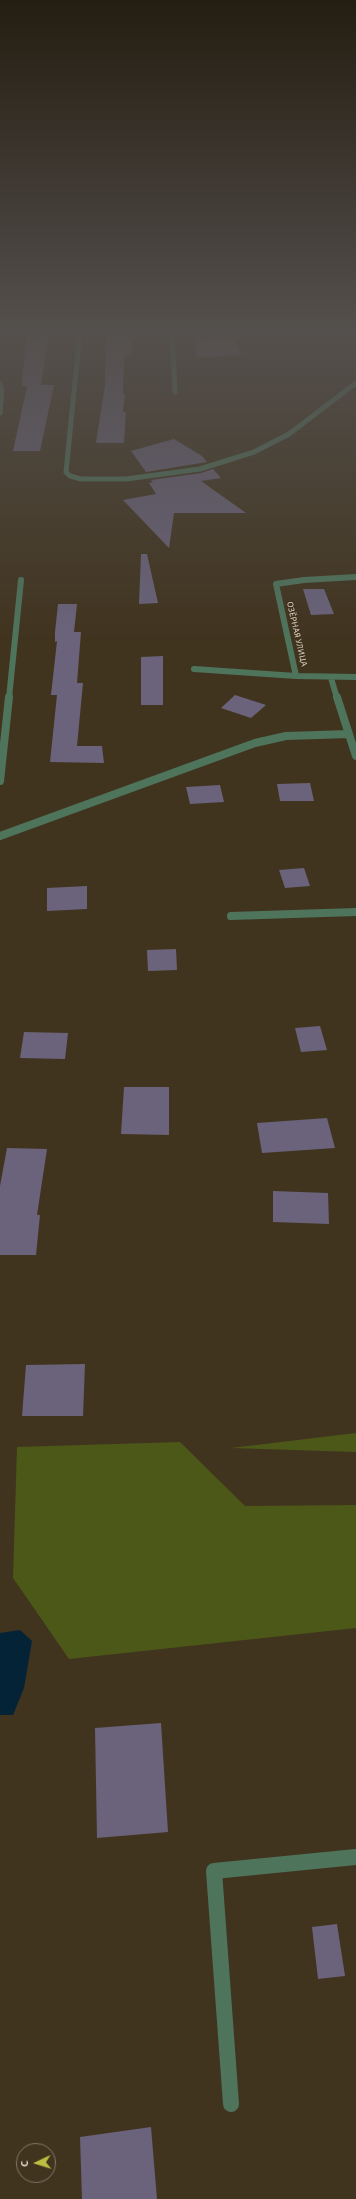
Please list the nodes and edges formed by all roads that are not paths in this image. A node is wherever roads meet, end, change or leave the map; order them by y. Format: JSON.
{"nodes":[{"id":1,"x":70,"y":435,"type":"edge"},
{"id":2,"x":287,"y":435,"type":"edge"},
{"id":3,"x":356,"y":577,"type":"edge"},
{"id":4,"x":20,"y":580,"type":"dead end"},
{"id":5,"x":194,"y":669,"type":"dead end"},
{"id":6,"x":296,"y":676,"type":"junction"},
{"id":7,"x":356,"y":677,"type":"edge"},
{"id":8,"x":331,"y":678,"type":"junction"},
{"id":9,"x":349,"y":734,"type":"junction"},
{"id":10,"x":356,"y":756,"type":"edge"},
{"id":11,"x":0,"y":781,"type":"edge"},
{"id":12,"x":0,"y":836,"type":"edge"},
{"id":13,"x":356,"y":912,"type":"edge"},
{"id":14,"x":230,"y":916,"type":"dead end"},
{"id":15,"x":356,"y":1857,"type":"edge"},
{"id":16,"x":231,"y":2104,"type":"dead end"}],
"edges":[{"from":1,"to":2,"type":"street"},
{"from":3,"to":6,"type":"street","name":"ОЗЁРНАЯ УЛИЦА"},
{"from":4,"to":11,"type":"street"},
{"from":5,"to":6,"type":"street"},
{"from":6,"to":8,"type":"street","name":"ОЗЁРНАЯ УЛИЦА"},
{"from":7,"to":8,"type":"street","name":"ОЗЁРНАЯ УЛИЦА"},
{"from":8,"to":9,"type":"street"},
{"from":9,"to":10,"type":"street"},
{"from":9,"to":12,"type":"street"},
{"from":13,"to":14,"type":"street"},
{"from":15,"to":16,"type":"street"}]}
